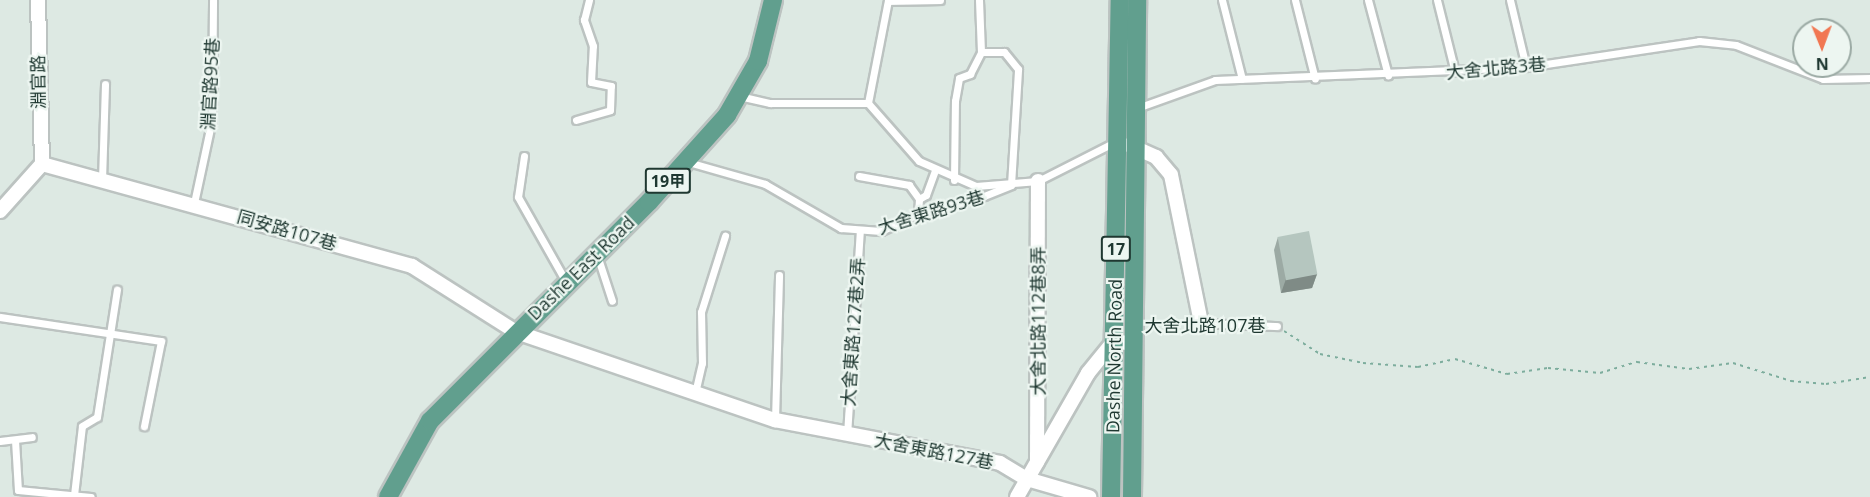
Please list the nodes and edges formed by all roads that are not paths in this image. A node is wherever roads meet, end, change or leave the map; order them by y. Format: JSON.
{"nodes":[{"id":1,"x":38,"y":0,"type":"edge"},
{"id":2,"x":213,"y":0,"type":"edge"},
{"id":3,"x":589,"y":0,"type":"edge"},
{"id":4,"x":774,"y":0,"type":"edge"},
{"id":5,"x":888,"y":0,"type":"edge"},
{"id":6,"x":940,"y":0,"type":"edge"},
{"id":7,"x":979,"y":0,"type":"edge"},
{"id":8,"x":1120,"y":0,"type":"edge"},
{"id":9,"x":1137,"y":0,"type":"edge"},
{"id":10,"x":1222,"y":0,"type":"edge"},
{"id":11,"x":1294,"y":0,"type":"edge"},
{"id":12,"x":1368,"y":0,"type":"edge"},
{"id":13,"x":1437,"y":0,"type":"edge"},
{"id":14,"x":1510,"y":0,"type":"edge"},
{"id":15,"x":981,"y":52,"type":"junction"},
{"id":16,"x":1526,"y":67,"type":"junction"},
{"id":17,"x":1455,"y":72,"type":"junction"},
{"id":18,"x":1388,"y":75,"type":"junction"},
{"id":19,"x":1870,"y":78,"type":"edge"},
{"id":20,"x":1242,"y":79,"type":"junction"},
{"id":21,"x":1315,"y":79,"type":"junction"},
{"id":22,"x":105,"y":84,"type":"dead end"},
{"id":23,"x":739,"y":96,"type":"junction"},
{"id":24,"x":868,"y":103,"type":"junction"},
{"id":25,"x":1138,"y":108,"type":"junction"},
{"id":26,"x":1118,"y":110,"type":"junction"},
{"id":27,"x":576,"y":120,"type":"dead end"},
{"id":28,"x":1118,"y":141,"type":"junction"},
{"id":29,"x":1137,"y":148,"type":"junction"},
{"id":30,"x":524,"y":156,"type":"dead end"},
{"id":31,"x":685,"y":161,"type":"junction"},
{"id":32,"x":42,"y":164,"type":"junction"},
{"id":33,"x":935,"y":170,"type":"junction"},
{"id":34,"x":859,"y":176,"type":"dead end"},
{"id":35,"x":102,"y":180,"type":"junction"},
{"id":36,"x":954,"y":180,"type":"junction"},
{"id":37,"x":1038,"y":181,"type":"junction"},
{"id":38,"x":1011,"y":185,"type":"junction"},
{"id":39,"x":919,"y":199,"type":"junction"},
{"id":40,"x":194,"y":203,"type":"junction"},
{"id":41,"x":0,"y":211,"type":"edge"},
{"id":42,"x":918,"y":214,"type":"junction"},
{"id":43,"x":860,"y":230,"type":"junction"},
{"id":44,"x":725,"y":236,"type":"dead end"},
{"id":45,"x":597,"y":253,"type":"junction"},
{"id":46,"x":779,"y":274,"type":"dead end"},
{"id":47,"x":566,"y":282,"type":"junction"},
{"id":48,"x":117,"y":290,"type":"dead end"},
{"id":49,"x":612,"y":302,"type":"dead end"},
{"id":50,"x":0,"y":317,"type":"edge"},
{"id":51,"x":1201,"y":323,"type":"joint"},
{"id":52,"x":1277,"y":326,"type":"road end"},
{"id":53,"x":109,"y":330,"type":"junction"},
{"id":54,"x":516,"y":332,"type":"junction"},
{"id":55,"x":1114,"y":341,"type":"junction"},
{"id":56,"x":1133,"y":344,"type":"junction"},
{"id":57,"x":695,"y":393,"type":"junction"},
{"id":58,"x":775,"y":420,"type":"junction"},
{"id":59,"x":144,"y":426,"type":"dead end"},
{"id":60,"x":847,"y":435,"type":"junction"},
{"id":61,"x":32,"y":437,"type":"dead end"},
{"id":62,"x":15,"y":440,"type":"junction"},
{"id":63,"x":0,"y":441,"type":"edge"},
{"id":64,"x":1037,"y":462,"type":"junction"},
{"id":65,"x":1028,"y":479,"type":"junction"},
{"id":66,"x":74,"y":495,"type":"junction"},
{"id":67,"x":91,"y":497,"type":"edge"},
{"id":68,"x":388,"y":497,"type":"edge"},
{"id":69,"x":1017,"y":497,"type":"edge"},
{"id":70,"x":1089,"y":497,"type":"edge"},
{"id":71,"x":1111,"y":497,"type":"edge"},
{"id":72,"x":1132,"y":497,"type":"edge"}],
"edges":[{"from":1,"to":32,"type":"street","name":"淵官路"},
{"from":2,"to":40,"type":"lane","name":"淵官路95巷"},
{"from":3,"to":27,"type":"lane"},
{"from":4,"to":23,"type":"main road","name":"Dashe East Road","number":"19甲"},
{"from":5,"to":6,"type":"lane"},
{"from":5,"to":24,"type":"lane"},
{"from":7,"to":15,"type":"lane"},
{"from":8,"to":26,"type":"main road","name":"Dashe North Road","number":"17"},
{"from":9,"to":25,"type":"main road","name":"Dashe North Road","number":"17"},
{"from":10,"to":20,"type":"lane"},
{"from":11,"to":21,"type":"lane"},
{"from":12,"to":18,"type":"lane"},
{"from":13,"to":17,"type":"lane"},
{"from":14,"to":16,"type":"lane"},
{"from":15,"to":36,"type":"lane"},
{"from":15,"to":38,"type":"lane"},
{"from":16,"to":17,"type":"lane","name":"大舍北路3巷"},
{"from":16,"to":19,"type":"lane","name":"大舍北路3巷"},
{"from":17,"to":18,"type":"lane","name":"大舍北路3巷"},
{"from":18,"to":21,"type":"lane","name":"大舍北路3巷"},
{"from":20,"to":21,"type":"lane","name":"大舍北路3巷"},
{"from":20,"to":25,"type":"lane","name":"大舍北路3巷"},
{"from":22,"to":35,"type":"lane"},
{"from":23,"to":24,"type":"lane"},
{"from":23,"to":31,"type":"main road","name":"Dashe East Road","number":"19甲"},
{"from":24,"to":33,"type":"lane"},
{"from":25,"to":26,"type":"lane","name":"大舍北路3巷"},
{"from":25,"to":29,"type":"main road","name":"Dashe North Road","number":"17"},
{"from":26,"to":28,"type":"main road","name":"Dashe North Road","number":"17"},
{"from":28,"to":29,"type":"street"},
{"from":28,"to":37,"type":"lane"},
{"from":28,"to":55,"type":"main road","name":"Dashe North Road","number":"17"},
{"from":29,"to":51,"type":"street"},
{"from":29,"to":56,"type":"main road","name":"Dashe North Road","number":"17"},
{"from":30,"to":47,"type":"lane"},
{"from":31,"to":43,"type":"lane","name":"大舍東路93巷"},
{"from":31,"to":45,"type":"main road","name":"Dashe East Road","number":"19甲"},
{"from":32,"to":35,"type":"street","name":"同安路107巷"},
{"from":32,"to":41,"type":"street"},
{"from":33,"to":36,"type":"lane"},
{"from":33,"to":39,"type":"lane"},
{"from":34,"to":39,"type":"lane"},
{"from":35,"to":40,"type":"street","name":"同安路107巷"},
{"from":36,"to":38,"type":"lane"},
{"from":37,"to":38,"type":"lane"},
{"from":37,"to":64,"type":"street","name":"大舍北路112巷8弄"},
{"from":38,"to":42,"type":"lane","name":"大舍東路93巷"},
{"from":39,"to":42,"type":"lane"},
{"from":40,"to":54,"type":"street","name":"同安路107巷"},
{"from":42,"to":43,"type":"lane","name":"大舍東路93巷"},
{"from":43,"to":60,"type":"lane","name":"大舍東路127巷2弄"},
{"from":44,"to":57,"type":"lane"},
{"from":45,"to":47,"type":"main road","name":"Dashe East Road","number":"19甲"},
{"from":45,"to":49,"type":"lane"},
{"from":46,"to":58,"type":"lane"},
{"from":47,"to":54,"type":"main road","name":"Dashe East Road","number":"19甲"},
{"from":48,"to":53,"type":"lane"},
{"from":50,"to":53,"type":"lane"},
{"from":51,"to":52,"type":"lane","name":"大舍北路107巷"},
{"from":53,"to":59,"type":"lane"},
{"from":53,"to":66,"type":"lane"},
{"from":54,"to":57,"type":"street","name":"大舍東路127巷"},
{"from":54,"to":68,"type":"main road","name":"Dashe East Road","number":"19甲"},
{"from":55,"to":56,"type":"street"},
{"from":55,"to":64,"type":"street"},
{"from":55,"to":71,"type":"main road","name":"Dashe North Road","number":"17"},
{"from":56,"to":72,"type":"main road","name":"Dashe North Road","number":"17"},
{"from":57,"to":58,"type":"street","name":"大舍東路127巷"},
{"from":58,"to":60,"type":"street","name":"大舍東路127巷"},
{"from":60,"to":65,"type":"street","name":"大舍東路127巷"},
{"from":61,"to":62,"type":"lane"},
{"from":62,"to":63,"type":"lane"},
{"from":62,"to":66,"type":"lane"},
{"from":64,"to":65,"type":"street"},
{"from":65,"to":69,"type":"street"},
{"from":65,"to":70,"type":"street","name":"大舍東路127巷"},
{"from":66,"to":67,"type":"lane"}]}
